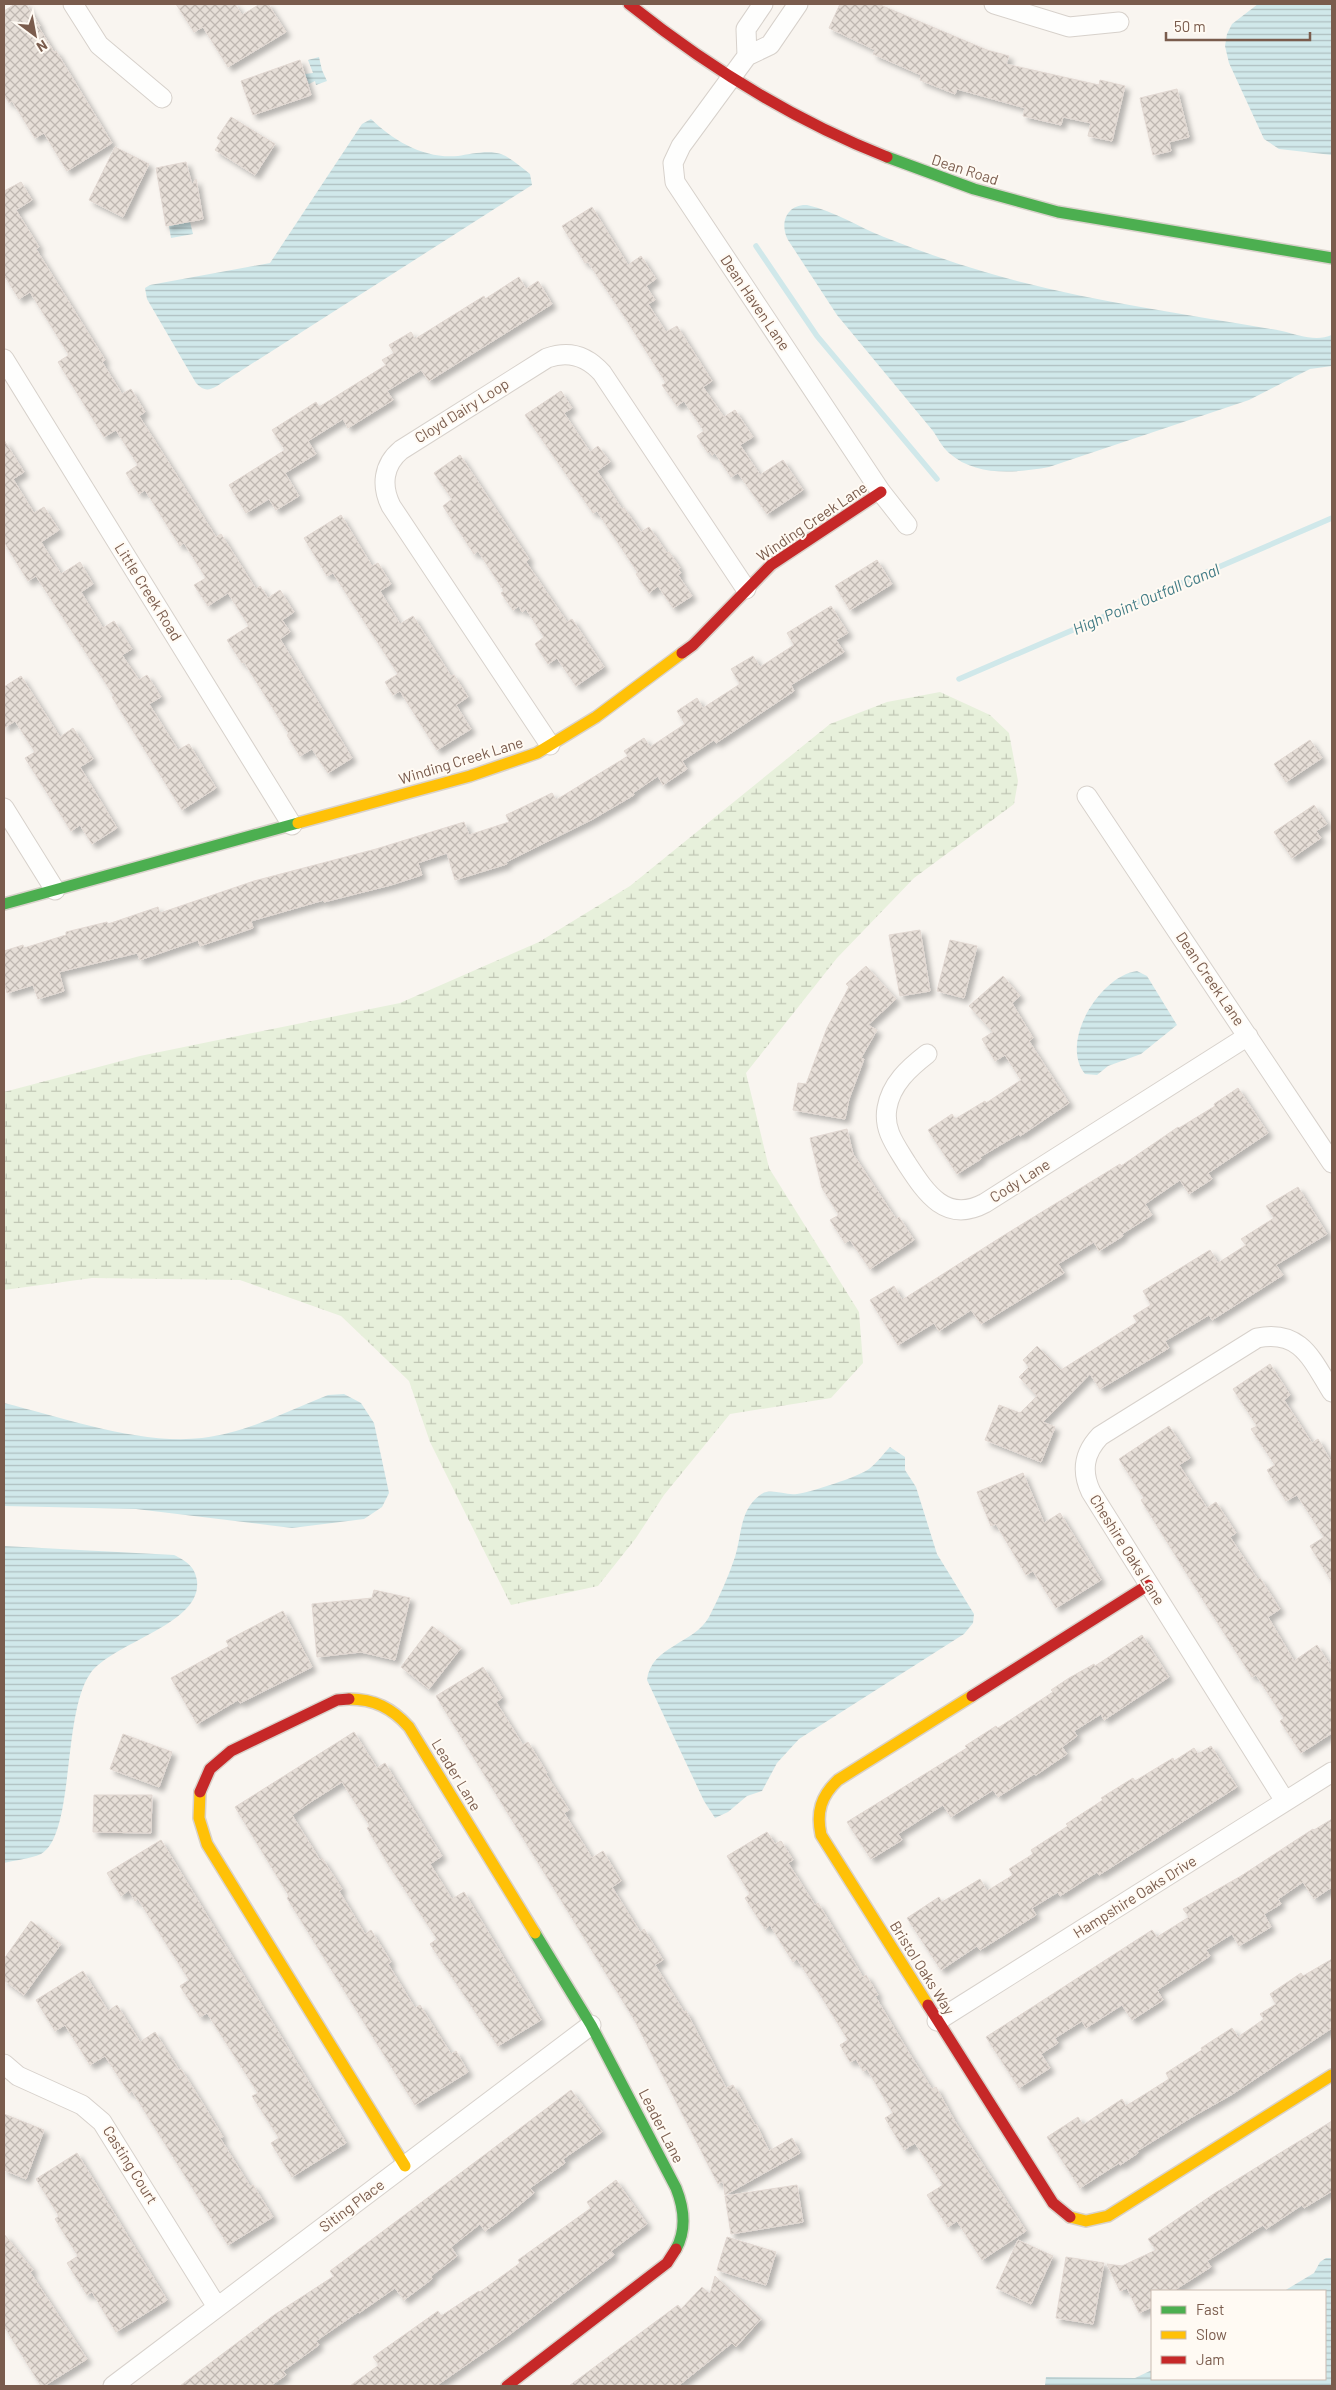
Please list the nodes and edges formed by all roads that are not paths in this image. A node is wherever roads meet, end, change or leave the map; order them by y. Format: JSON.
{"nodes":[{"id":1,"x":72,"y":4,"type":"edge"},
{"id":2,"x":629,"y":4,"type":"edge"},
{"id":3,"x":763,"y":4,"type":"edge"},
{"id":4,"x":798,"y":4,"type":"edge"},
{"id":5,"x":994,"y":4,"type":"edge"},
{"id":6,"x":1119,"y":22,"type":"dead end"},
{"id":7,"x":747,"y":56,"type":"junction"},
{"id":8,"x":731,"y":78,"type":"junction"},
{"id":9,"x":162,"y":98,"type":"dead end"},
{"id":10,"x":1332,"y":258,"type":"edge"},
{"id":11,"x":4,"y":359,"type":"edge"},
{"id":12,"x":881,"y":492,"type":"junction"},
{"id":13,"x":907,"y":525,"type":"dead end"},
{"id":14,"x":746,"y":589,"type":"junction"},
{"id":15,"x":550,"y":745,"type":"junction"},
{"id":16,"x":1087,"y":796,"type":"dead end"},
{"id":17,"x":4,"y":808,"type":"edge"},
{"id":18,"x":292,"y":825,"type":"junction"},
{"id":19,"x":55,"y":890,"type":"junction"},
{"id":20,"x":4,"y":904,"type":"edge"},
{"id":21,"x":1248,"y":1036,"type":"junction"},
{"id":22,"x":927,"y":1054,"type":"dead end"},
{"id":23,"x":1332,"y":1163,"type":"edge"},
{"id":24,"x":1332,"y":1392,"type":"edge"},
{"id":25,"x":1148,"y":1585,"type":"junction"},
{"id":26,"x":1332,"y":1772,"type":"edge"},
{"id":27,"x":1285,"y":1801,"type":"junction"},
{"id":28,"x":937,"y":2021,"type":"junction"},
{"id":29,"x":591,"y":2025,"type":"junction"},
{"id":30,"x":4,"y":2064,"type":"edge"},
{"id":31,"x":1332,"y":2075,"type":"edge"},
{"id":32,"x":405,"y":2166,"type":"junction"},
{"id":33,"x":217,"y":2307,"type":"junction"},
{"id":34,"x":113,"y":2386,"type":"edge"},
{"id":35,"x":507,"y":2386,"type":"edge"}],
"edges":[{"from":1,"to":9,"type":"street"},
{"from":2,"to":8,"type":"street","name":"Dean Road"},
{"from":3,"to":7,"type":"street"},
{"from":4,"to":7,"type":"street"},
{"from":5,"to":6,"type":"street"},
{"from":7,"to":8,"type":"street","name":"Dean Haven Lane"},
{"from":8,"to":10,"type":"street","name":"Dean Road"},
{"from":8,"to":12,"type":"street","name":"Dean Haven Lane"},
{"from":11,"to":18,"type":"street","name":"Little Creek Road"},
{"from":12,"to":13,"type":"street","name":"Dean Haven Lane"},
{"from":12,"to":14,"type":"street","name":"Winding Creek Lane"},
{"from":14,"to":15,"type":"street","name":"Winding Creek Lane"},
{"from":14,"to":15,"type":"street","name":"Cloyd Dairy Loop"},
{"from":15,"to":18,"type":"street","name":"Winding Creek Lane"},
{"from":16,"to":21,"type":"street","name":"Dean Creek Lane"},
{"from":17,"to":19,"type":"street"},
{"from":18,"to":19,"type":"street","name":"Winding Creek Lane"},
{"from":19,"to":20,"type":"street","name":"Winding Creek Lane"},
{"from":21,"to":22,"type":"street","name":"Cody Lane"},
{"from":21,"to":23,"type":"street","name":"Dean Creek Lane"},
{"from":24,"to":25,"type":"street","name":"Cheshire Oaks Lane"},
{"from":25,"to":27,"type":"street","name":"Cheshire Oaks Lane"},
{"from":25,"to":28,"type":"street","name":"Bristol Oaks Way"},
{"from":26,"to":27,"type":"street","name":"Hampshire Oaks Drive"},
{"from":27,"to":28,"type":"street","name":"Hampshire Oaks Drive"},
{"from":28,"to":31,"type":"street","name":"Bristol Oaks Way"},
{"from":29,"to":32,"type":"street","name":"Siting Place"},
{"from":29,"to":32,"type":"street","name":"Leader Lane"},
{"from":29,"to":35,"type":"street","name":"Leader Lane"},
{"from":30,"to":33,"type":"street","name":"Casting Court"},
{"from":32,"to":33,"type":"street","name":"Siting Place"},
{"from":33,"to":34,"type":"street","name":"Siting Place"}]}
